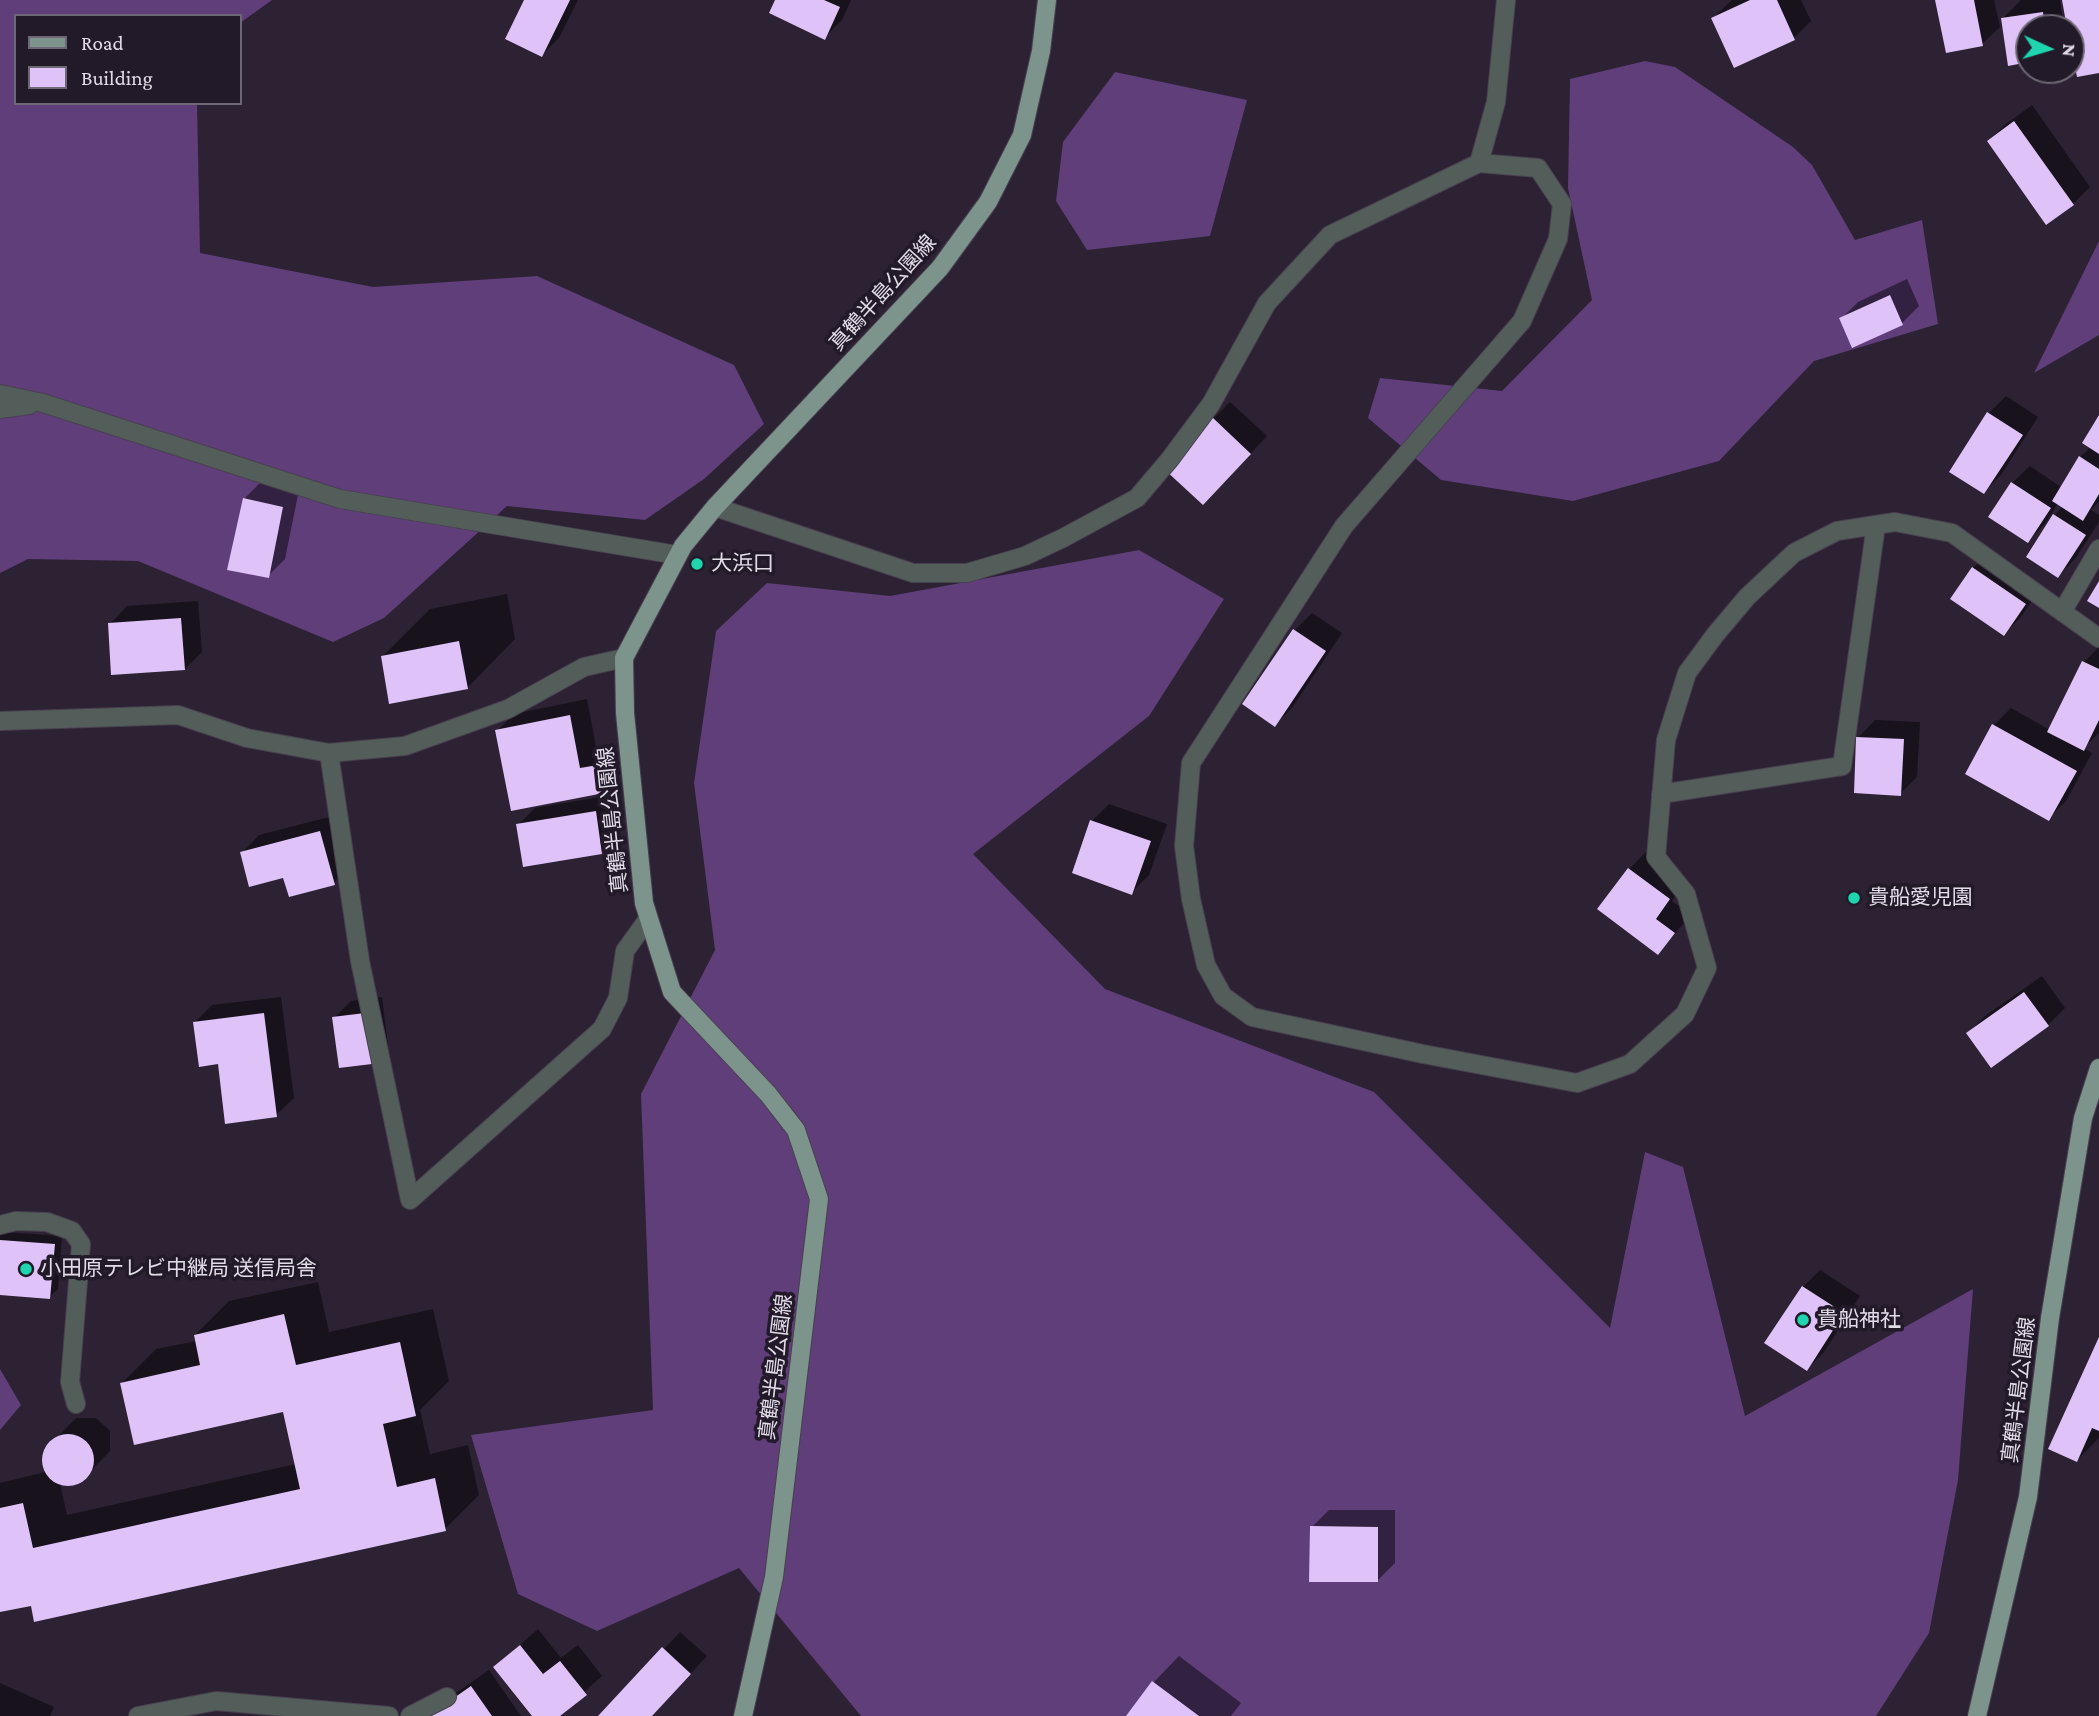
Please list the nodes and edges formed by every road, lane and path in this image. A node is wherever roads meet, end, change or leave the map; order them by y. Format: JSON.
{"nodes":[{"id":1,"x":1047,"y":0,"type":"edge"},
{"id":2,"x":1506,"y":0,"type":"edge"},
{"id":3,"x":1479,"y":163,"type":"junction"},
{"id":4,"x":0,"y":394,"type":"edge"},
{"id":5,"x":43,"y":403,"type":"junction"},
{"id":6,"x":0,"y":409,"type":"edge"},
{"id":7,"x":715,"y":507,"type":"junction"},
{"id":8,"x":1876,"y":525,"type":"junction"},
{"id":9,"x":2099,"y":549,"type":"edge"},
{"id":10,"x":677,"y":555,"type":"junction"},
{"id":11,"x":2062,"y":612,"type":"junction"},
{"id":12,"x":2099,"y":638,"type":"edge"},
{"id":13,"x":624,"y":658,"type":"junction"},
{"id":14,"x":0,"y":722,"type":"edge"},
{"id":15,"x":329,"y":753,"type":"junction"},
{"id":16,"x":1661,"y":794,"type":"junction"},
{"id":17,"x":649,"y":919,"type":"junction"},
{"id":18,"x":2099,"y":1068,"type":"edge"},
{"id":19,"x":0,"y":1225,"type":"edge"},
{"id":20,"x":76,"y":1404,"type":"dead end"},
{"id":21,"x":447,"y":1698,"type":"dead end"},
{"id":22,"x":138,"y":1716,"type":"edge"},
{"id":23,"x":389,"y":1716,"type":"edge"},
{"id":24,"x":410,"y":1716,"type":"edge"},
{"id":25,"x":743,"y":1716,"type":"edge"},
{"id":26,"x":1977,"y":1716,"type":"edge"}],
"edges":[{"from":1,"to":7,"type":"main road","name":"真鶴半島公園線"},
{"from":2,"to":3,"type":"street"},
{"from":3,"to":7,"type":"street"},
{"from":3,"to":16,"type":"street"},
{"from":4,"to":5,"type":"street"},
{"from":5,"to":6,"type":"street"},
{"from":5,"to":10,"type":"street"},
{"from":7,"to":10,"type":"main road","name":"真鶴半島公園線"},
{"from":8,"to":11,"type":"street"},
{"from":8,"to":16,"type":"street"},
{"from":8,"to":16,"type":"street"},
{"from":9,"to":11,"type":"street"},
{"from":10,"to":13,"type":"main road","name":"真鶴半島公園線"},
{"from":11,"to":12,"type":"street"},
{"from":13,"to":15,"type":"street"},
{"from":13,"to":17,"type":"main road","name":"真鶴半島公園線"},
{"from":14,"to":15,"type":"street"},
{"from":15,"to":17,"type":"street"},
{"from":17,"to":25,"type":"main road","name":"真鶴半島公園線"},
{"from":18,"to":26,"type":"main road","name":"真鶴半島公園線"},
{"from":19,"to":20,"type":"street"},
{"from":21,"to":24,"type":"street"},
{"from":22,"to":23,"type":"street"}]}
